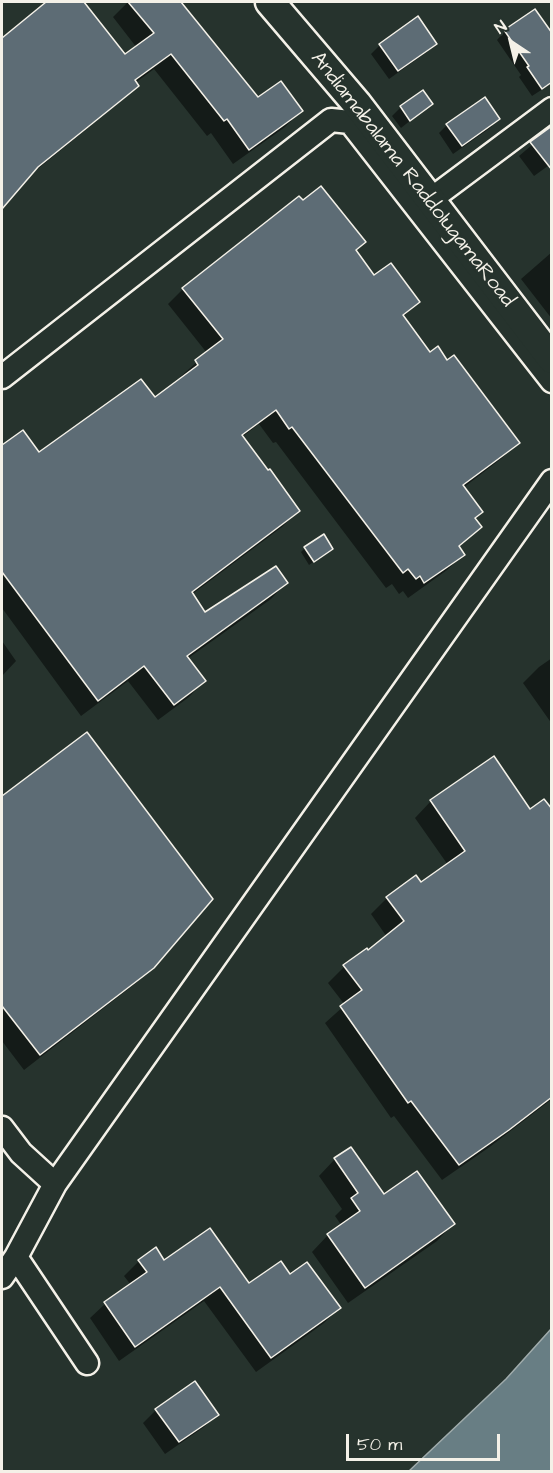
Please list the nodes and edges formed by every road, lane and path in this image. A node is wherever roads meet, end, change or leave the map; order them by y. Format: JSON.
{"nodes":[{"id":1,"x":270,"y":2,"type":"edge"},
{"id":2,"x":552,"y":109,"type":"edge"},
{"id":3,"x":430,"y":200,"type":"junction"},
{"id":4,"x":552,"y":359,"type":"edge"},
{"id":5,"x":2,"y":377,"type":"edge"},
{"id":6,"x":552,"y":381,"type":"edge"},
{"id":7,"x":552,"y":481,"type":"edge"},
{"id":8,"x":2,"y":1128,"type":"edge"},
{"id":9,"x":55,"y":1184,"type":"junction"},
{"id":10,"x":16,"y":1257,"type":"junction"},
{"id":11,"x":2,"y":1277,"type":"edge"},
{"id":12,"x":87,"y":1363,"type":"dead end"}],
"edges":[{"from":1,"to":3,"type":"street","name":"Andiamabalama RaddolugamaRoad"},
{"from":2,"to":3,"type":"street"},
{"from":3,"to":4,"type":"street","name":"Andiamabalama RaddolugamaRoad"},
{"from":5,"to":6,"type":"street"},
{"from":7,"to":9,"type":"street"},
{"from":8,"to":9,"type":"street"},
{"from":9,"to":10,"type":"street"},
{"from":10,"to":11,"type":"street"},
{"from":10,"to":12,"type":"street"}]}
